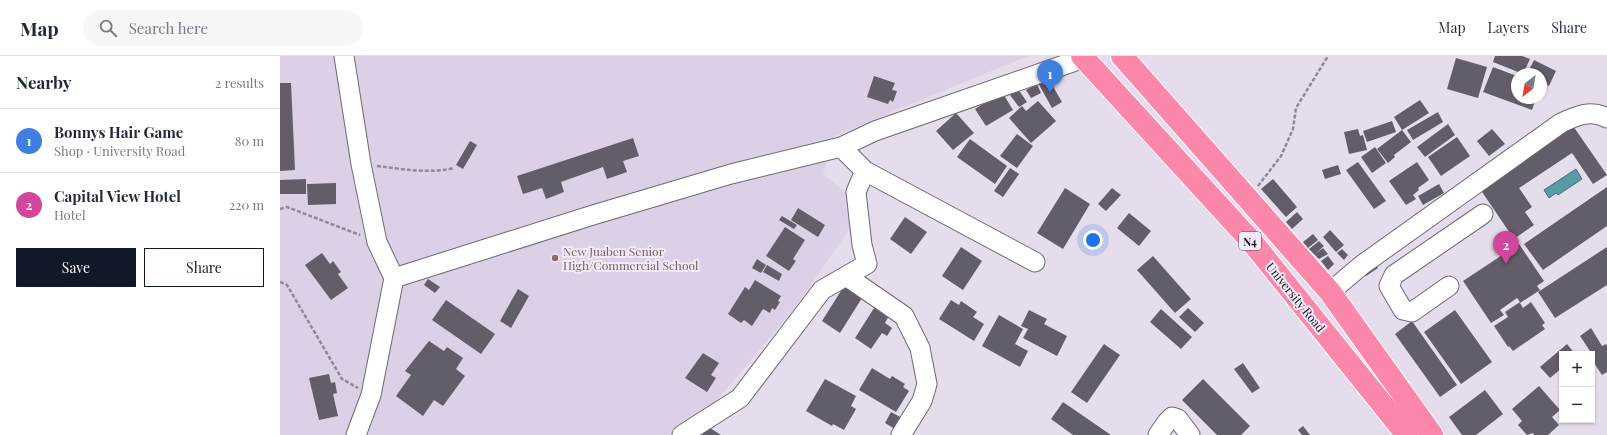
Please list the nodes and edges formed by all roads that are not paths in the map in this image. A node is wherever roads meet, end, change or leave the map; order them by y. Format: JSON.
{"nodes":[{"id":1,"x":344,"y":56,"type":"edge"},
{"id":2,"x":1122,"y":56,"type":"edge"},
{"id":3,"x":1083,"y":57,"type":"edge"},
{"id":4,"x":1607,"y":118,"type":"edge"},
{"id":5,"x":841,"y":147,"type":"junction"},
{"id":6,"x":865,"y":171,"type":"junction"},
{"id":7,"x":1483,"y":214,"type":"dead end"},
{"id":8,"x":1378,"y":255,"type":"junction"},
{"id":9,"x":1035,"y":262,"type":"dead end"},
{"id":10,"x":1394,"y":275,"type":"junction"},
{"id":11,"x":846,"y":276,"type":"junction"},
{"id":12,"x":394,"y":278,"type":"junction"},
{"id":13,"x":1449,"y":286,"type":"dead end"},
{"id":14,"x":1330,"y":292,"type":"junction"},
{"id":15,"x":1418,"y":431,"type":"edge"},
{"id":16,"x":356,"y":435,"type":"edge"},
{"id":17,"x":682,"y":435,"type":"edge"},
{"id":18,"x":902,"y":435,"type":"edge"},
{"id":19,"x":1158,"y":435,"type":"edge"},
{"id":20,"x":1190,"y":435,"type":"edge"}],
"edges":[{"from":1,"to":12,"type":"street"},
{"from":2,"to":14,"type":"highway","name":"University Road","number":"N4"},
{"from":3,"to":5,"type":"street"},
{"from":3,"to":15,"type":"highway","name":"University Road","number":"N4"},
{"from":4,"to":8,"type":"street"},
{"from":5,"to":6,"type":"street"},
{"from":5,"to":12,"type":"street"},
{"from":6,"to":9,"type":"street"},
{"from":6,"to":11,"type":"street"},
{"from":7,"to":10,"type":"street"},
{"from":8,"to":10,"type":"street"},
{"from":8,"to":14,"type":"street"},
{"from":10,"to":13,"type":"street"},
{"from":11,"to":17,"type":"street"},
{"from":11,"to":18,"type":"street"},
{"from":12,"to":16,"type":"street"},
{"from":14,"to":15,"type":"highway","name":"University Road","number":"N4"},
{"from":19,"to":20,"type":"street"}]}
